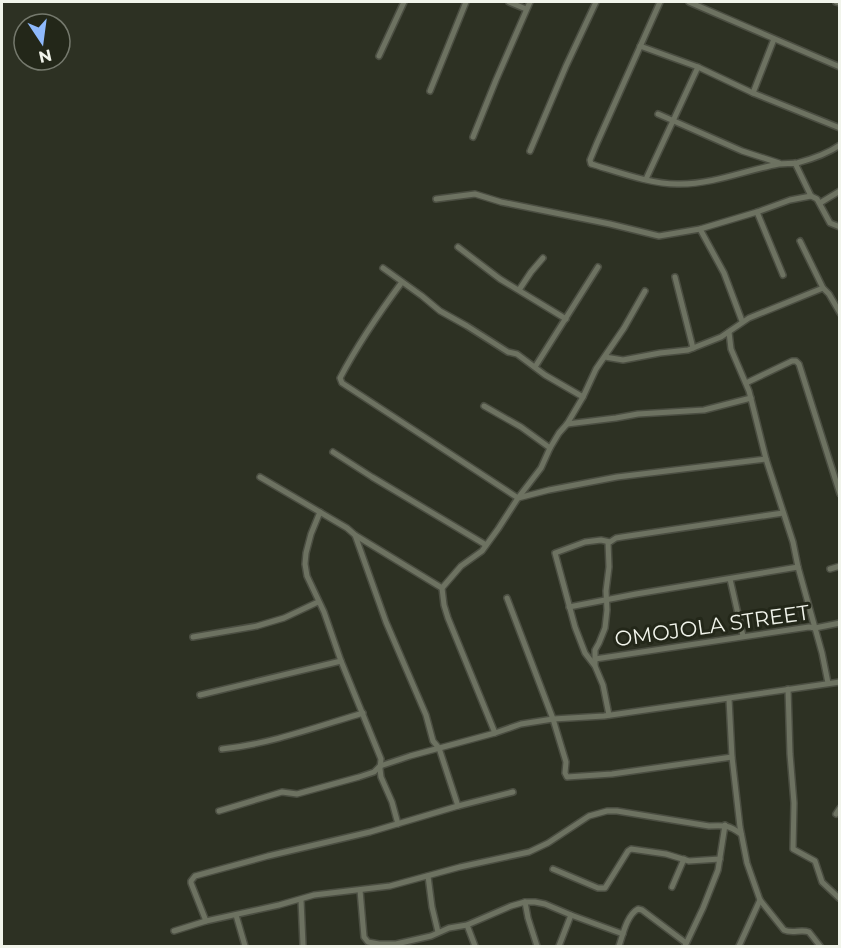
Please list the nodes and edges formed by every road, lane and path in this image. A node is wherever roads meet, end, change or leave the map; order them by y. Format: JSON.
{"nodes":[{"id":1,"x":404,"y":2,"type":"edge"},
{"id":2,"x":466,"y":2,"type":"edge"},
{"id":3,"x":510,"y":2,"type":"edge"},
{"id":4,"x":530,"y":2,"type":"edge"},
{"id":5,"x":596,"y":2,"type":"edge"},
{"id":6,"x":660,"y":2,"type":"edge"},
{"id":7,"x":689,"y":2,"type":"edge"},
{"id":8,"x":702,"y":4,"type":"edge"},
{"id":9,"x":526,"y":9,"type":"junction"},
{"id":10,"x":774,"y":39,"type":"junction"},
{"id":11,"x":640,"y":45,"type":"junction"},
{"id":12,"x":379,"y":56,"type":"dead end"},
{"id":13,"x":698,"y":67,"type":"junction"},
{"id":14,"x":840,"y":67,"type":"edge"},
{"id":15,"x":430,"y":91,"type":"dead end"},
{"id":16,"x":753,"y":93,"type":"junction"},
{"id":17,"x":658,"y":114,"type":"dead end"},
{"id":18,"x":673,"y":120,"type":"junction"},
{"id":19,"x":840,"y":128,"type":"edge"},
{"id":20,"x":473,"y":137,"type":"dead end"},
{"id":21,"x":840,"y":145,"type":"edge"},
{"id":22,"x":530,"y":151,"type":"dead end"},
{"id":23,"x":795,"y":163,"type":"junction"},
{"id":24,"x":781,"y":164,"type":"junction"},
{"id":25,"x":646,"y":179,"type":"junction"},
{"id":26,"x":840,"y":191,"type":"edge"},
{"id":27,"x":811,"y":196,"type":"junction"},
{"id":28,"x":436,"y":199,"type":"dead end"},
{"id":29,"x":820,"y":203,"type":"junction"},
{"id":30,"x":757,"y":212,"type":"junction"},
{"id":31,"x":840,"y":227,"type":"edge"},
{"id":32,"x":700,"y":230,"type":"junction"},
{"id":33,"x":801,"y":242,"type":"dead end"},
{"id":34,"x":458,"y":247,"type":"dead end"},
{"id":35,"x":543,"y":258,"type":"dead end"},
{"id":36,"x":598,"y":267,"type":"dead end"},
{"id":37,"x":383,"y":268,"type":"dead end"},
{"id":38,"x":783,"y":275,"type":"dead end"},
{"id":39,"x":675,"y":277,"type":"dead end"},
{"id":40,"x":402,"y":282,"type":"junction"},
{"id":41,"x":823,"y":288,"type":"junction"},
{"id":42,"x":519,"y":290,"type":"junction"},
{"id":43,"x":645,"y":291,"type":"dead end"},
{"id":44,"x":840,"y":313,"type":"edge"},
{"id":45,"x":566,"y":319,"type":"junction"},
{"id":46,"x":742,"y":321,"type":"junction"},
{"id":47,"x":729,"y":333,"type":"junction"},
{"id":48,"x":693,"y":348,"type":"junction"},
{"id":49,"x":605,"y":357,"type":"junction"},
{"id":50,"x":535,"y":367,"type":"junction"},
{"id":51,"x":746,"y":383,"type":"junction"},
{"id":52,"x":583,"y":397,"type":"junction"},
{"id":53,"x":751,"y":398,"type":"junction"},
{"id":54,"x":484,"y":406,"type":"dead end"},
{"id":55,"x":567,"y":424,"type":"junction"},
{"id":56,"x":550,"y":448,"type":"junction"},
{"id":57,"x":333,"y":452,"type":"dead end"},
{"id":58,"x":766,"y":459,"type":"junction"},
{"id":59,"x":260,"y":477,"type":"dead end"},
{"id":60,"x":840,"y":494,"type":"edge"},
{"id":61,"x":518,"y":498,"type":"junction"},
{"id":62,"x":320,"y":512,"type":"junction"},
{"id":63,"x":783,"y":513,"type":"junction"},
{"id":64,"x":355,"y":535,"type":"junction"},
{"id":65,"x":608,"y":542,"type":"junction"},
{"id":66,"x":486,"y":545,"type":"junction"},
{"id":67,"x":840,"y":566,"type":"edge"},
{"id":68,"x":798,"y":567,"type":"junction"},
{"id":69,"x":830,"y":569,"type":"dead end"},
{"id":70,"x":730,"y":579,"type":"junction"},
{"id":71,"x":442,"y":588,"type":"junction"},
{"id":72,"x":507,"y":598,"type":"dead end"},
{"id":73,"x":607,"y":599,"type":"junction"},
{"id":74,"x":318,"y":602,"type":"junction"},
{"id":75,"x":569,"y":607,"type":"junction"},
{"id":76,"x":840,"y":624,"type":"edge"},
{"id":77,"x":815,"y":628,"type":"junction"},
{"id":78,"x":742,"y":636,"type":"junction"},
{"id":79,"x":193,"y":638,"type":"dead end"},
{"id":80,"x":341,"y":661,"type":"junction"},
{"id":81,"x":595,"y":662,"type":"junction"},
{"id":82,"x":840,"y":682,"type":"edge"},
{"id":83,"x":828,"y":683,"type":"junction"},
{"id":84,"x":788,"y":689,"type":"junction"},
{"id":85,"x":200,"y":695,"type":"dead end"},
{"id":86,"x":729,"y":699,"type":"junction"},
{"id":87,"x":363,"y":713,"type":"junction"},
{"id":88,"x":609,"y":716,"type":"junction"},
{"id":89,"x":553,"y":719,"type":"junction"},
{"id":90,"x":495,"y":733,"type":"junction"},
{"id":91,"x":439,"y":748,"type":"junction"},
{"id":92,"x":222,"y":749,"type":"dead end"},
{"id":93,"x":732,"y":758,"type":"junction"},
{"id":94,"x":380,"y":766,"type":"junction"},
{"id":95,"x":513,"y":792,"type":"dead end"},
{"id":96,"x":458,"y":806,"type":"junction"},
{"id":97,"x":219,"y":812,"type":"dead end"},
{"id":98,"x":739,"y":815,"type":"junction"},
{"id":99,"x":398,"y":824,"type":"junction"},
{"id":100,"x":728,"y":826,"type":"junction"},
{"id":101,"x":741,"y":834,"type":"junction"},
{"id":102,"x":684,"y":859,"type":"junction"},
{"id":103,"x":720,"y":859,"type":"junction"},
{"id":104,"x":553,"y":869,"type":"dead end"},
{"id":105,"x":428,"y":876,"type":"junction"},
{"id":106,"x":672,"y":887,"type":"dead end"},
{"id":107,"x":360,"y":890,"type":"junction"},
{"id":108,"x":839,"y":898,"type":"edge"},
{"id":109,"x":301,"y":900,"type":"junction"},
{"id":110,"x":760,"y":900,"type":"junction"},
{"id":111,"x":525,"y":902,"type":"junction"},
{"id":112,"x":236,"y":915,"type":"junction"},
{"id":113,"x":571,"y":915,"type":"junction"},
{"id":114,"x":206,"y":921,"type":"junction"},
{"id":115,"x":467,"y":925,"type":"junction"},
{"id":116,"x":174,"y":931,"type":"dead end"},
{"id":117,"x":438,"y":932,"type":"junction"},
{"id":118,"x":623,"y":934,"type":"junction"},
{"id":119,"x":303,"y":945,"type":"edge"},
{"id":120,"x":686,"y":945,"type":"edge"},
{"id":121,"x":245,"y":946,"type":"edge"},
{"id":122,"x":475,"y":946,"type":"edge"},
{"id":123,"x":537,"y":946,"type":"edge"},
{"id":124,"x":559,"y":946,"type":"edge"},
{"id":125,"x":620,"y":946,"type":"edge"},
{"id":126,"x":739,"y":946,"type":"edge"},
{"id":127,"x":820,"y":946,"type":"edge"}],
"edges":[{"from":1,"to":12,"type":"street"},
{"from":2,"to":15,"type":"street"},
{"from":3,"to":9,"type":"street"},
{"from":4,"to":9,"type":"street"},
{"from":5,"to":22,"type":"street"},
{"from":6,"to":11,"type":"street"},
{"from":7,"to":8,"type":"street"},
{"from":8,"to":10,"type":"street"},
{"from":9,"to":20,"type":"street"},
{"from":10,"to":14,"type":"street"},
{"from":10,"to":16,"type":"street"},
{"from":11,"to":13,"type":"street"},
{"from":11,"to":25,"type":"street"},
{"from":13,"to":16,"type":"street"},
{"from":13,"to":18,"type":"street"},
{"from":16,"to":19,"type":"street"},
{"from":17,"to":18,"type":"street"},
{"from":18,"to":24,"type":"street"},
{"from":18,"to":25,"type":"street"},
{"from":21,"to":23,"type":"street"},
{"from":23,"to":24,"type":"street"},
{"from":23,"to":27,"type":"street"},
{"from":24,"to":25,"type":"street"},
{"from":26,"to":29,"type":"street"},
{"from":27,"to":29,"type":"street"},
{"from":27,"to":30,"type":"street"},
{"from":28,"to":32,"type":"street"},
{"from":29,"to":31,"type":"street"},
{"from":30,"to":32,"type":"street"},
{"from":30,"to":38,"type":"street"},
{"from":32,"to":46,"type":"street"},
{"from":33,"to":41,"type":"street"},
{"from":34,"to":42,"type":"street"},
{"from":35,"to":42,"type":"street"},
{"from":36,"to":45,"type":"street"},
{"from":37,"to":40,"type":"street"},
{"from":39,"to":48,"type":"street"},
{"from":40,"to":50,"type":"street"},
{"from":40,"to":61,"type":"street"},
{"from":41,"to":44,"type":"street"},
{"from":41,"to":46,"type":"street"},
{"from":42,"to":45,"type":"street"},
{"from":43,"to":49,"type":"street"},
{"from":45,"to":50,"type":"street"},
{"from":46,"to":47,"type":"street"},
{"from":47,"to":48,"type":"street"},
{"from":47,"to":51,"type":"street"},
{"from":48,"to":49,"type":"street"},
{"from":49,"to":52,"type":"street"},
{"from":50,"to":52,"type":"street"},
{"from":51,"to":53,"type":"street"},
{"from":51,"to":60,"type":"street"},
{"from":52,"to":55,"type":"street"},
{"from":53,"to":55,"type":"street"},
{"from":53,"to":58,"type":"street"},
{"from":54,"to":56,"type":"street"},
{"from":55,"to":56,"type":"street"},
{"from":56,"to":61,"type":"street"},
{"from":57,"to":66,"type":"street"},
{"from":58,"to":61,"type":"street"},
{"from":58,"to":63,"type":"street"},
{"from":59,"to":62,"type":"street"},
{"from":61,"to":66,"type":"street"},
{"from":62,"to":64,"type":"street"},
{"from":62,"to":74,"type":"street"},
{"from":63,"to":65,"type":"street"},
{"from":63,"to":68,"type":"street"},
{"from":64,"to":71,"type":"street"},
{"from":64,"to":91,"type":"street"},
{"from":65,"to":73,"type":"street"},
{"from":65,"to":75,"type":"street"},
{"from":66,"to":71,"type":"street"},
{"from":67,"to":69,"type":"street"},
{"from":68,"to":70,"type":"street"},
{"from":68,"to":77,"type":"street"},
{"from":70,"to":73,"type":"street"},
{"from":70,"to":78,"type":"street"},
{"from":71,"to":90,"type":"street"},
{"from":72,"to":89,"type":"street"},
{"from":73,"to":75,"type":"street"},
{"from":73,"to":81,"type":"street"},
{"from":74,"to":79,"type":"street"},
{"from":74,"to":80,"type":"street"},
{"from":75,"to":81,"type":"street"},
{"from":76,"to":77,"type":"street","name":"OMOJOLA STREET"},
{"from":77,"to":78,"type":"street","name":"OMOJOLA STREET"},
{"from":77,"to":83,"type":"street"},
{"from":78,"to":81,"type":"street","name":"OMOJOLA STREET"},
{"from":80,"to":85,"type":"street"},
{"from":80,"to":87,"type":"street"},
{"from":81,"to":88,"type":"street"},
{"from":82,"to":83,"type":"street"},
{"from":83,"to":84,"type":"street"},
{"from":84,"to":86,"type":"street"},
{"from":84,"to":108,"type":"street"},
{"from":86,"to":88,"type":"street"},
{"from":86,"to":93,"type":"street"},
{"from":87,"to":92,"type":"street"},
{"from":87,"to":94,"type":"street"},
{"from":88,"to":89,"type":"street"},
{"from":89,"to":90,"type":"street"},
{"from":89,"to":93,"type":"street"},
{"from":90,"to":91,"type":"street"},
{"from":91,"to":94,"type":"street"},
{"from":91,"to":96,"type":"street"},
{"from":93,"to":98,"type":"street"},
{"from":94,"to":97,"type":"street"},
{"from":94,"to":99,"type":"street"},
{"from":95,"to":96,"type":"street"},
{"from":96,"to":99,"type":"street"},
{"from":98,"to":100,"type":"street"},
{"from":98,"to":101,"type":"street"},
{"from":99,"to":114,"type":"street"},
{"from":100,"to":101,"type":"street"},
{"from":100,"to":103,"type":"street"},
{"from":100,"to":105,"type":"street"},
{"from":101,"to":110,"type":"street"},
{"from":102,"to":103,"type":"street"},
{"from":102,"to":104,"type":"street"},
{"from":102,"to":106,"type":"street"},
{"from":103,"to":120,"type":"street"},
{"from":105,"to":107,"type":"street"},
{"from":105,"to":117,"type":"street"},
{"from":107,"to":109,"type":"street"},
{"from":107,"to":117,"type":"street"},
{"from":109,"to":112,"type":"street"},
{"from":109,"to":119,"type":"street"},
{"from":110,"to":126,"type":"street"},
{"from":110,"to":127,"type":"street"},
{"from":111,"to":113,"type":"street"},
{"from":111,"to":115,"type":"street"},
{"from":111,"to":123,"type":"street"},
{"from":112,"to":114,"type":"street"},
{"from":112,"to":121,"type":"street"},
{"from":113,"to":118,"type":"street"},
{"from":113,"to":124,"type":"street"},
{"from":114,"to":116,"type":"street"},
{"from":115,"to":117,"type":"street"},
{"from":115,"to":122,"type":"street"},
{"from":118,"to":120,"type":"street"},
{"from":118,"to":125,"type":"street"}]}
